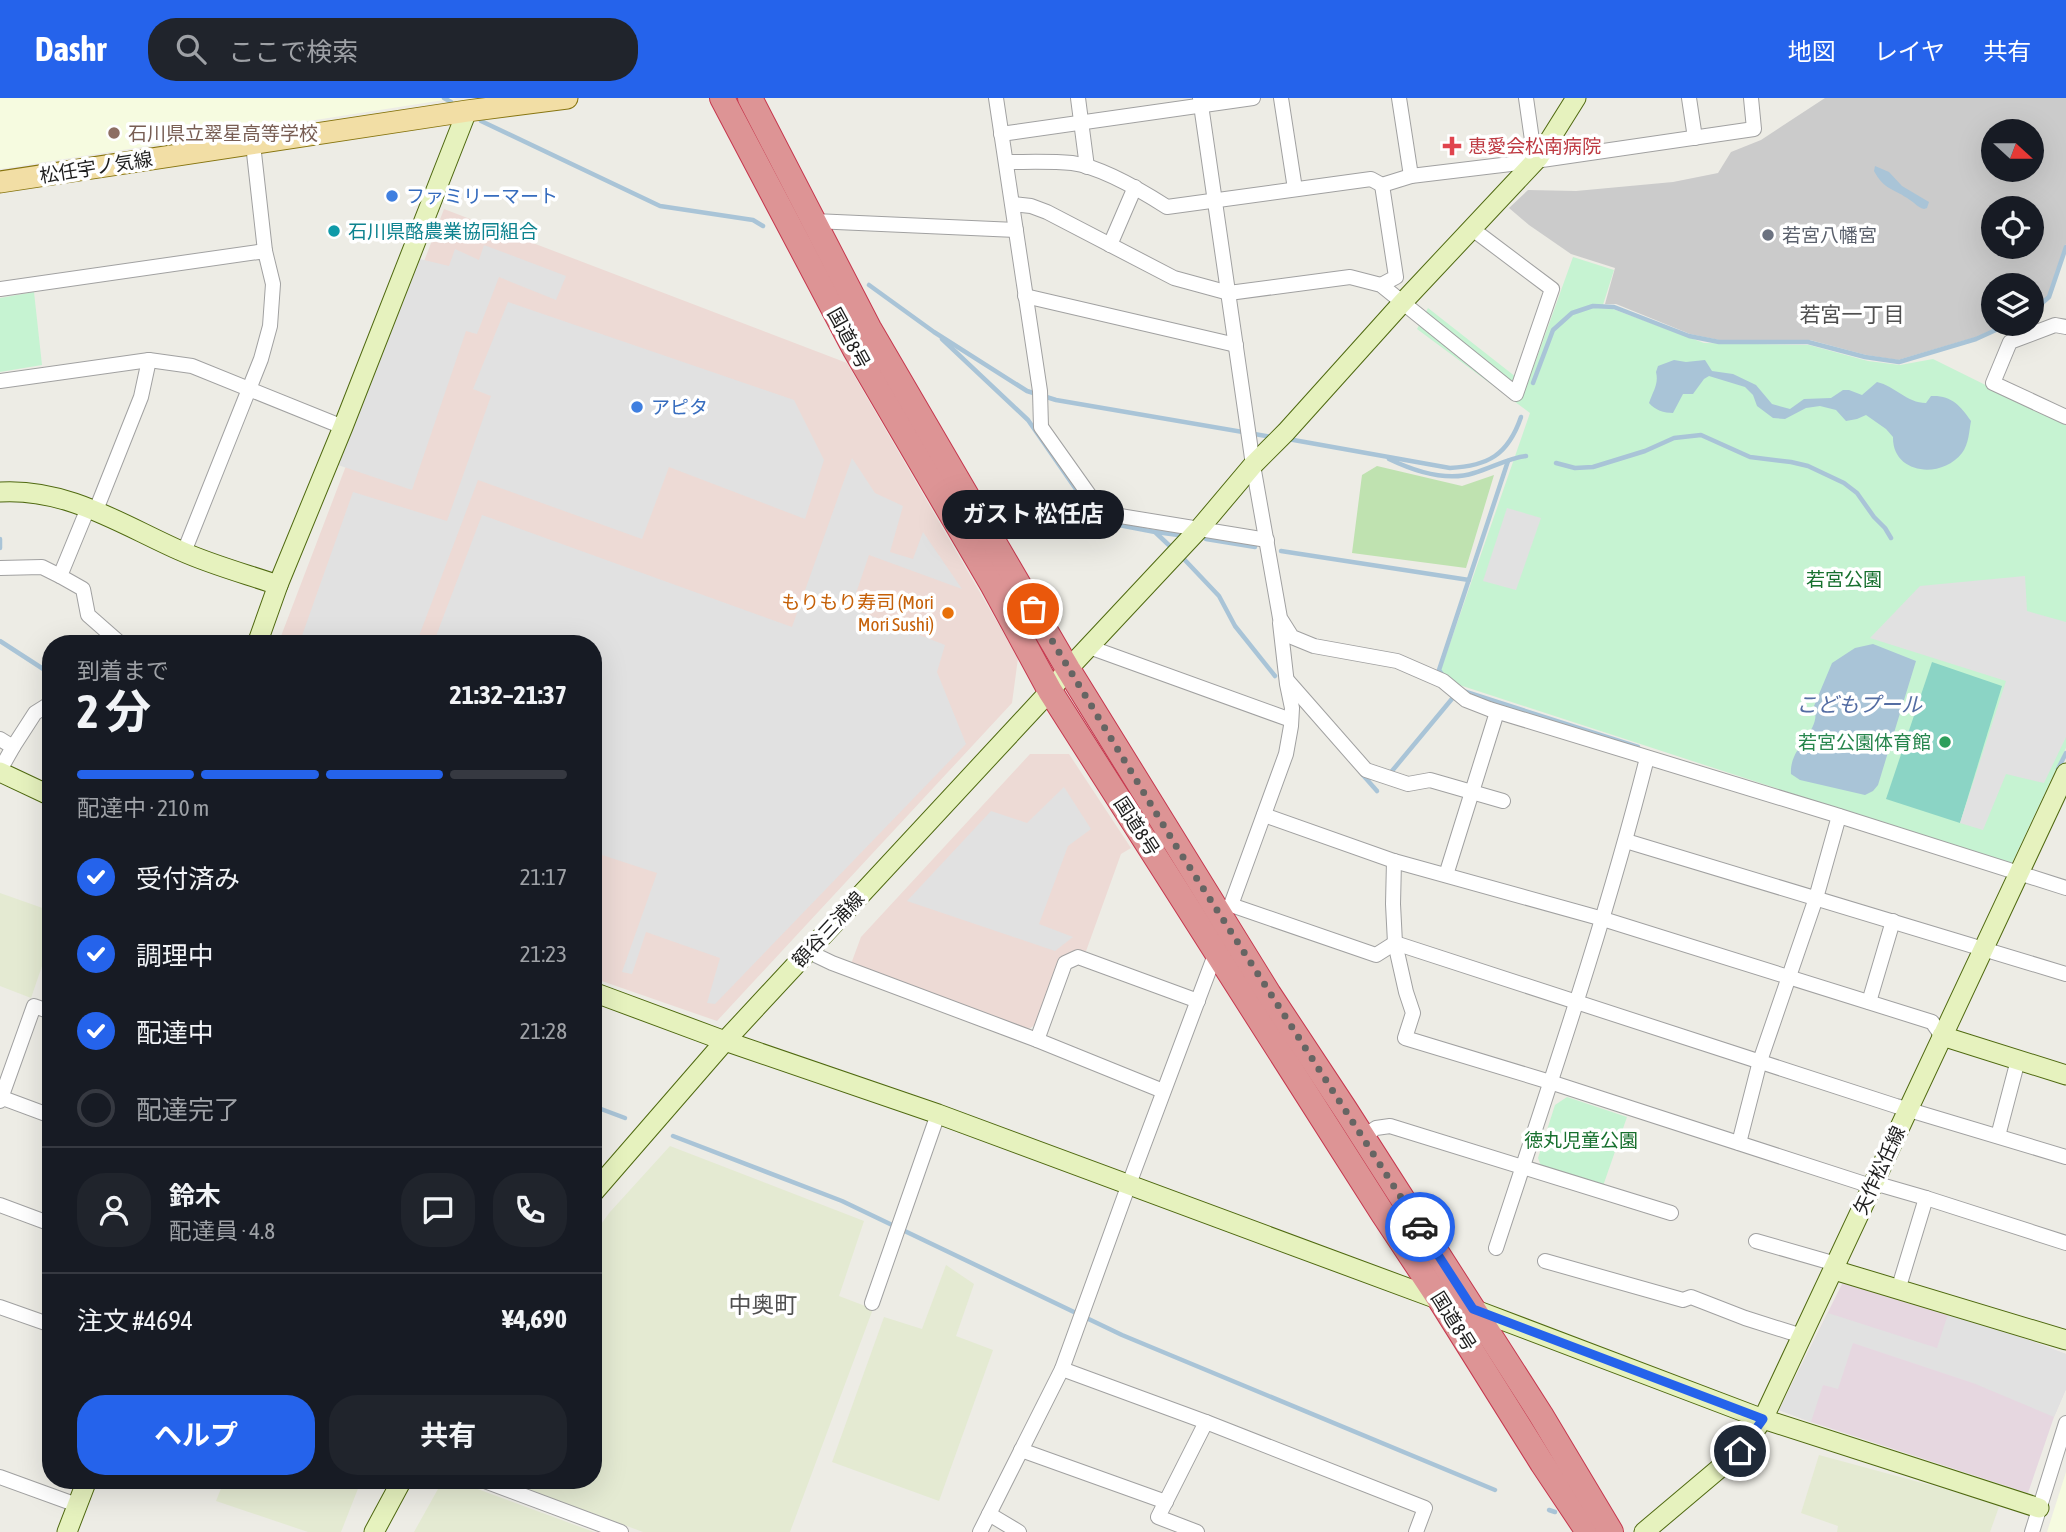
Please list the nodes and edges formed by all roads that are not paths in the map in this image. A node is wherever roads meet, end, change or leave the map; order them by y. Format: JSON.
{"nodes":[{"id":1,"x":567,"y":98,"type":"edge"},
{"id":2,"x":722,"y":98,"type":"edge"},
{"id":3,"x":750,"y":98,"type":"edge"},
{"id":4,"x":996,"y":98,"type":"edge"},
{"id":5,"x":1078,"y":98,"type":"edge"},
{"id":6,"x":1253,"y":98,"type":"edge"},
{"id":7,"x":1282,"y":98,"type":"edge"},
{"id":8,"x":1399,"y":98,"type":"edge"},
{"id":9,"x":1526,"y":98,"type":"edge"},
{"id":10,"x":1576,"y":98,"type":"edge"},
{"id":11,"x":1689,"y":98,"type":"edge"},
{"id":12,"x":1751,"y":98,"type":"edge"},
{"id":13,"x":1201,"y":102,"type":"edge"},
{"id":14,"x":469,"y":105,"type":"edge"},
{"id":15,"x":1082,"y":124,"type":"junction"},
{"id":16,"x":1001,"y":134,"type":"junction"},
{"id":17,"x":1695,"y":138,"type":"junction"},
{"id":18,"x":253,"y":144,"type":"junction"},
{"id":19,"x":1006,"y":162,"type":"junction"},
{"id":20,"x":1535,"y":162,"type":"junction"},
{"id":21,"x":1087,"y":167,"type":"junction"},
{"id":22,"x":1411,"y":176,"type":"junction"},
{"id":23,"x":0,"y":182,"type":"edge"},
{"id":24,"x":1382,"y":185,"type":"junction"},
{"id":25,"x":1135,"y":187,"type":"junction"},
{"id":26,"x":1295,"y":189,"type":"junction"},
{"id":27,"x":1214,"y":201,"type":"junction"},
{"id":28,"x":1013,"y":204,"type":"junction"},
{"id":29,"x":814,"y":221,"type":"junction"},
{"id":30,"x":1471,"y":228,"type":"junction"},
{"id":31,"x":1016,"y":230,"type":"junction"},
{"id":32,"x":1110,"y":245,"type":"junction"},
{"id":33,"x":265,"y":251,"type":"junction"},
{"id":34,"x":1381,"y":285,"type":"junction"},
{"id":35,"x":0,"y":289,"type":"edge"},
{"id":36,"x":1229,"y":293,"type":"junction"},
{"id":37,"x":1025,"y":296,"type":"junction"},
{"id":38,"x":1403,"y":302,"type":"junction"},
{"id":39,"x":2066,"y":327,"type":"edge"},
{"id":40,"x":1236,"y":345,"type":"junction"},
{"id":41,"x":149,"y":360,"type":"junction"},
{"id":42,"x":0,"y":381,"type":"edge"},
{"id":43,"x":249,"y":388,"type":"junction"},
{"id":44,"x":2066,"y":417,"type":"edge"},
{"id":45,"x":344,"y":426,"type":"junction"},
{"id":46,"x":1253,"y":465,"type":"junction"},
{"id":47,"x":0,"y":492,"type":"edge"},
{"id":48,"x":92,"y":509,"type":"junction"},
{"id":49,"x":1199,"y":530,"type":"junction"},
{"id":50,"x":1267,"y":541,"type":"junction"},
{"id":51,"x":184,"y":552,"type":"junction"},
{"id":52,"x":0,"y":568,"type":"edge"},
{"id":53,"x":60,"y":576,"type":"junction"},
{"id":54,"x":278,"y":584,"type":"junction"},
{"id":55,"x":1280,"y":618,"type":"junction"},
{"id":56,"x":111,"y":635,"type":"edge"},
{"id":57,"x":260,"y":635,"type":"edge"},
{"id":58,"x":1089,"y":647,"type":"junction"},
{"id":59,"x":1068,"y":669,"type":"junction"},
{"id":60,"x":1286,"y":678,"type":"junction"},
{"id":61,"x":1050,"y":691,"type":"junction"},
{"id":62,"x":42,"y":709,"type":"edge"},
{"id":63,"x":1497,"y":712,"type":"junction"},
{"id":64,"x":1291,"y":720,"type":"junction"},
{"id":65,"x":0,"y":739,"type":"edge"},
{"id":66,"x":13,"y":747,"type":"junction"},
{"id":67,"x":1647,"y":758,"type":"junction"},
{"id":68,"x":0,"y":771,"type":"edge"},
{"id":69,"x":2066,"y":773,"type":"edge"},
{"id":70,"x":42,"y":792,"type":"edge"},
{"id":71,"x":1472,"y":792,"type":"junction"},
{"id":72,"x":2061,"y":794,"type":"edge"},
{"id":73,"x":1503,"y":801,"type":"dead end"},
{"id":74,"x":1264,"y":815,"type":"junction"},
{"id":75,"x":1839,"y":816,"type":"junction"},
{"id":76,"x":1626,"y":841,"type":"junction"},
{"id":77,"x":1394,"y":861,"type":"junction"},
{"id":78,"x":2020,"y":874,"type":"junction"},
{"id":79,"x":1446,"y":875,"type":"junction"},
{"id":80,"x":2066,"y":888,"type":"edge"},
{"id":81,"x":1816,"y":898,"type":"junction"},
{"id":82,"x":1224,"y":909,"type":"junction"},
{"id":83,"x":1602,"y":919,"type":"junction"},
{"id":84,"x":1893,"y":921,"type":"junction"},
{"id":85,"x":1395,"y":943,"type":"junction"},
{"id":86,"x":1983,"y":948,"type":"junction"},
{"id":87,"x":807,"y":951,"type":"junction"},
{"id":88,"x":1216,"y":952,"type":"junction"},
{"id":89,"x":2066,"y":974,"type":"edge"},
{"id":90,"x":1788,"y":977,"type":"junction"},
{"id":91,"x":602,"y":995,"type":"edge"},
{"id":92,"x":1575,"y":1000,"type":"junction"},
{"id":93,"x":1198,"y":1001,"type":"junction"},
{"id":94,"x":1869,"y":1002,"type":"junction"},
{"id":95,"x":42,"y":1009,"type":"edge"},
{"id":96,"x":1942,"y":1036,"type":"junction"},
{"id":97,"x":1037,"y":1040,"type":"junction"},
{"id":98,"x":725,"y":1041,"type":"junction"},
{"id":99,"x":2018,"y":1060,"type":"junction"},
{"id":100,"x":1760,"y":1061,"type":"junction"},
{"id":101,"x":2066,"y":1075,"type":"edge"},
{"id":102,"x":1550,"y":1082,"type":"junction"},
{"id":103,"x":1163,"y":1091,"type":"junction"},
{"id":104,"x":0,"y":1099,"type":"edge"},
{"id":105,"x":1908,"y":1108,"type":"junction"},
{"id":106,"x":42,"y":1113,"type":"edge"},
{"id":107,"x":938,"y":1114,"type":"junction"},
{"id":108,"x":1998,"y":1136,"type":"junction"},
{"id":109,"x":1363,"y":1137,"type":"junction"},
{"id":110,"x":1739,"y":1143,"type":"junction"},
{"id":111,"x":2066,"y":1157,"type":"edge"},
{"id":112,"x":1522,"y":1166,"type":"junction"},
{"id":113,"x":602,"y":1183,"type":"edge"},
{"id":114,"x":1129,"y":1184,"type":"junction"},
{"id":115,"x":1871,"y":1186,"type":"junction"},
{"id":116,"x":1926,"y":1198,"type":"junction"},
{"id":117,"x":0,"y":1205,"type":"edge"},
{"id":118,"x":1671,"y":1213,"type":"dead end"},
{"id":119,"x":42,"y":1221,"type":"edge"},
{"id":120,"x":1756,"y":1241,"type":"dead end"},
{"id":121,"x":2066,"y":1243,"type":"edge"},
{"id":122,"x":1496,"y":1248,"type":"dead end"},
{"id":123,"x":1545,"y":1261,"type":"dead end"},
{"id":124,"x":1835,"y":1267,"type":"junction"},
{"id":125,"x":1898,"y":1290,"type":"junction"},
{"id":126,"x":1440,"y":1300,"type":"junction"},
{"id":127,"x":872,"y":1303,"type":"dead end"},
{"id":128,"x":0,"y":1307,"type":"edge"},
{"id":129,"x":1473,"y":1309,"type":"junction"},
{"id":130,"x":42,"y":1322,"type":"edge"},
{"id":131,"x":1802,"y":1336,"type":"junction"},
{"id":132,"x":2066,"y":1340,"type":"edge"},
{"id":133,"x":1062,"y":1369,"type":"junction"},
{"id":134,"x":1763,"y":1419,"type":"junction"},
{"id":135,"x":1206,"y":1422,"type":"junction"},
{"id":136,"x":2066,"y":1423,"type":"edge"},
{"id":137,"x":1021,"y":1450,"type":"junction"},
{"id":138,"x":0,"y":1477,"type":"edge"},
{"id":139,"x":83,"y":1489,"type":"edge"},
{"id":140,"x":397,"y":1489,"type":"edge"},
{"id":141,"x":506,"y":1489,"type":"edge"},
{"id":142,"x":1166,"y":1502,"type":"junction"},
{"id":143,"x":77,"y":1505,"type":"junction"},
{"id":144,"x":2039,"y":1508,"type":"junction"},
{"id":145,"x":989,"y":1514,"type":"junction"},
{"id":146,"x":67,"y":1532,"type":"edge"},
{"id":147,"x":374,"y":1532,"type":"edge"},
{"id":148,"x":621,"y":1532,"type":"edge"},
{"id":149,"x":980,"y":1532,"type":"edge"},
{"id":150,"x":1019,"y":1532,"type":"edge"},
{"id":151,"x":1197,"y":1532,"type":"edge"},
{"id":152,"x":1416,"y":1532,"type":"edge"},
{"id":153,"x":1588,"y":1532,"type":"edge"},
{"id":154,"x":1611,"y":1532,"type":"edge"},
{"id":155,"x":1644,"y":1532,"type":"edge"},
{"id":156,"x":2032,"y":1532,"type":"edge"}],
"edges":[{"from":1,"to":14,"type":"main road","name":"松任宇ノ気線"},
{"from":2,"to":61,"type":"highway","name":"国道8号"},
{"from":3,"to":29,"type":"highway","name":"国道8号"},
{"from":4,"to":16,"type":"street"},
{"from":5,"to":15,"type":"street"},
{"from":6,"to":13,"type":"street"},
{"from":7,"to":26,"type":"street"},
{"from":8,"to":22,"type":"street"},
{"from":9,"to":20,"type":"street"},
{"from":10,"to":20,"type":"street","name":"額谷三浦線"},
{"from":11,"to":17,"type":"street"},
{"from":12,"to":17,"type":"street"},
{"from":13,"to":15,"type":"street"},
{"from":13,"to":27,"type":"street"},
{"from":14,"to":18,"type":"main road","name":"松任宇ノ気線"},
{"from":14,"to":45,"type":"street"},
{"from":15,"to":16,"type":"street"},
{"from":15,"to":21,"type":"street"},
{"from":16,"to":19,"type":"street"},
{"from":17,"to":20,"type":"street"},
{"from":18,"to":23,"type":"main road","name":"松任宇ノ気線"},
{"from":18,"to":33,"type":"street"},
{"from":19,"to":21,"type":"street"},
{"from":19,"to":28,"type":"street"},
{"from":20,"to":22,"type":"street"},
{"from":20,"to":30,"type":"street","name":"額谷三浦線"},
{"from":21,"to":25,"type":"street"},
{"from":22,"to":24,"type":"street"},
{"from":24,"to":26,"type":"street"},
{"from":24,"to":34,"type":"street"},
{"from":25,"to":27,"type":"street"},
{"from":25,"to":32,"type":"street"},
{"from":26,"to":27,"type":"street"},
{"from":27,"to":36,"type":"street"},
{"from":28,"to":31,"type":"street"},
{"from":28,"to":32,"type":"street"},
{"from":29,"to":31,"type":"street"},
{"from":29,"to":59,"type":"highway","name":"国道8号"},
{"from":30,"to":38,"type":"street","name":"額谷三浦線"},
{"from":30,"to":38,"type":"street"},
{"from":31,"to":37,"type":"street"},
{"from":32,"to":36,"type":"street"},
{"from":33,"to":35,"type":"street"},
{"from":33,"to":43,"type":"street"},
{"from":34,"to":36,"type":"street"},
{"from":34,"to":38,"type":"street"},
{"from":36,"to":40,"type":"street"},
{"from":37,"to":40,"type":"street"},
{"from":37,"to":49,"type":"street"},
{"from":38,"to":46,"type":"street","name":"額谷三浦線"},
{"from":39,"to":44,"type":"street"},
{"from":40,"to":46,"type":"street"},
{"from":41,"to":42,"type":"street"},
{"from":41,"to":43,"type":"street"},
{"from":41,"to":48,"type":"street"},
{"from":43,"to":45,"type":"street"},
{"from":43,"to":51,"type":"street"},
{"from":45,"to":54,"type":"street"},
{"from":46,"to":49,"type":"street","name":"額谷三浦線"},
{"from":46,"to":50,"type":"street"},
{"from":47,"to":48,"type":"street"},
{"from":48,"to":51,"type":"street"},
{"from":48,"to":53,"type":"street"},
{"from":49,"to":50,"type":"street"},
{"from":49,"to":58,"type":"street","name":"額谷三浦線"},
{"from":50,"to":55,"type":"street"},
{"from":51,"to":54,"type":"street"},
{"from":52,"to":53,"type":"street"},
{"from":53,"to":56,"type":"street"},
{"from":54,"to":57,"type":"street"},
{"from":55,"to":60,"type":"street"},
{"from":55,"to":63,"type":"street"},
{"from":58,"to":59,"type":"street","name":"額谷三浦線"},
{"from":58,"to":64,"type":"street"},
{"from":59,"to":61,"type":"street","name":"額谷三浦線"},
{"from":59,"to":82,"type":"highway","name":"国道8号"},
{"from":60,"to":64,"type":"street"},
{"from":60,"to":71,"type":"street"},
{"from":61,"to":87,"type":"street","name":"額谷三浦線"},
{"from":61,"to":88,"type":"highway","name":"国道8号"},
{"from":62,"to":66,"type":"street"},
{"from":63,"to":67,"type":"street"},
{"from":63,"to":71,"type":"street"},
{"from":64,"to":74,"type":"street"},
{"from":65,"to":66,"type":"street"},
{"from":66,"to":68,"type":"street"},
{"from":67,"to":75,"type":"street"},
{"from":67,"to":76,"type":"street"},
{"from":68,"to":70,"type":"street"},
{"from":69,"to":72,"type":"street","name":"矢作松任線"},
{"from":71,"to":73,"type":"street"},
{"from":71,"to":79,"type":"street"},
{"from":72,"to":78,"type":"street","name":"矢作松任線"},
{"from":74,"to":77,"type":"street"},
{"from":74,"to":82,"type":"street"},
{"from":75,"to":78,"type":"street"},
{"from":75,"to":81,"type":"street"},
{"from":76,"to":81,"type":"street"},
{"from":76,"to":83,"type":"street"},
{"from":77,"to":79,"type":"street"},
{"from":77,"to":85,"type":"street"},
{"from":78,"to":80,"type":"street"},
{"from":78,"to":86,"type":"street","name":"矢作松任線"},
{"from":79,"to":83,"type":"street"},
{"from":81,"to":84,"type":"street"},
{"from":81,"to":90,"type":"street"},
{"from":82,"to":85,"type":"street"},
{"from":82,"to":109,"type":"highway","name":"国道8号"},
{"from":83,"to":90,"type":"street"},
{"from":83,"to":92,"type":"street"},
{"from":84,"to":86,"type":"street"},
{"from":84,"to":94,"type":"street"},
{"from":85,"to":92,"type":"street"},
{"from":85,"to":102,"type":"street"},
{"from":86,"to":89,"type":"street"},
{"from":86,"to":96,"type":"street","name":"矢作松任線"},
{"from":87,"to":97,"type":"street"},
{"from":87,"to":98,"type":"street","name":"額谷三浦線"},
{"from":88,"to":93,"type":"street"},
{"from":88,"to":126,"type":"highway","name":"国道8号"},
{"from":90,"to":94,"type":"street"},
{"from":90,"to":100,"type":"street"},
{"from":91,"to":98,"type":"street"},
{"from":92,"to":100,"type":"street"},
{"from":92,"to":102,"type":"street"},
{"from":93,"to":97,"type":"street"},
{"from":93,"to":103,"type":"street"},
{"from":94,"to":96,"type":"street"},
{"from":95,"to":104,"type":"street"},
{"from":96,"to":99,"type":"street"},
{"from":96,"to":105,"type":"street","name":"矢作松任線"},
{"from":97,"to":103,"type":"street"},
{"from":98,"to":107,"type":"street"},
{"from":98,"to":113,"type":"street","name":"額谷三浦線"},
{"from":99,"to":101,"type":"street"},
{"from":99,"to":108,"type":"street"},
{"from":100,"to":105,"type":"street"},
{"from":100,"to":110,"type":"street"},
{"from":102,"to":110,"type":"street"},
{"from":102,"to":112,"type":"street"},
{"from":103,"to":114,"type":"street"},
{"from":104,"to":106,"type":"street"},
{"from":105,"to":108,"type":"street"},
{"from":105,"to":115,"type":"street","name":"矢作松任線"},
{"from":107,"to":114,"type":"street"},
{"from":107,"to":127,"type":"street"},
{"from":108,"to":111,"type":"street"},
{"from":109,"to":112,"type":"street"},
{"from":109,"to":129,"type":"highway","name":"国道8号"},
{"from":110,"to":115,"type":"street"},
{"from":112,"to":118,"type":"street"},
{"from":112,"to":122,"type":"street"},
{"from":114,"to":126,"type":"street"},
{"from":114,"to":133,"type":"street"},
{"from":115,"to":116,"type":"street"},
{"from":115,"to":124,"type":"street","name":"矢作松任線"},
{"from":116,"to":121,"type":"street"},
{"from":116,"to":125,"type":"street"},
{"from":117,"to":119,"type":"street"},
{"from":120,"to":124,"type":"street"},
{"from":123,"to":131,"type":"street"},
{"from":124,"to":125,"type":"street"},
{"from":124,"to":131,"type":"street","name":"矢作松任線"},
{"from":125,"to":132,"type":"street"},
{"from":126,"to":129,"type":"street"},
{"from":126,"to":153,"type":"highway","name":"国道8号"},
{"from":128,"to":130,"type":"street"},
{"from":129,"to":134,"type":"street"},
{"from":129,"to":154,"type":"highway","name":"国道8号"},
{"from":131,"to":134,"type":"street","name":"矢作松任線"},
{"from":133,"to":135,"type":"street"},
{"from":133,"to":137,"type":"street"},
{"from":134,"to":144,"type":"street"},
{"from":134,"to":155,"type":"street","name":"矢作松任線"},
{"from":135,"to":142,"type":"street"},
{"from":135,"to":152,"type":"street"},
{"from":136,"to":144,"type":"street"},
{"from":137,"to":142,"type":"street"},
{"from":137,"to":145,"type":"street"},
{"from":138,"to":143,"type":"street"},
{"from":139,"to":143,"type":"street"},
{"from":140,"to":147,"type":"street"},
{"from":141,"to":148,"type":"street"},
{"from":142,"to":151,"type":"street"},
{"from":143,"to":146,"type":"street"},
{"from":144,"to":156,"type":"street"},
{"from":145,"to":149,"type":"street"},
{"from":145,"to":150,"type":"street"}]}
